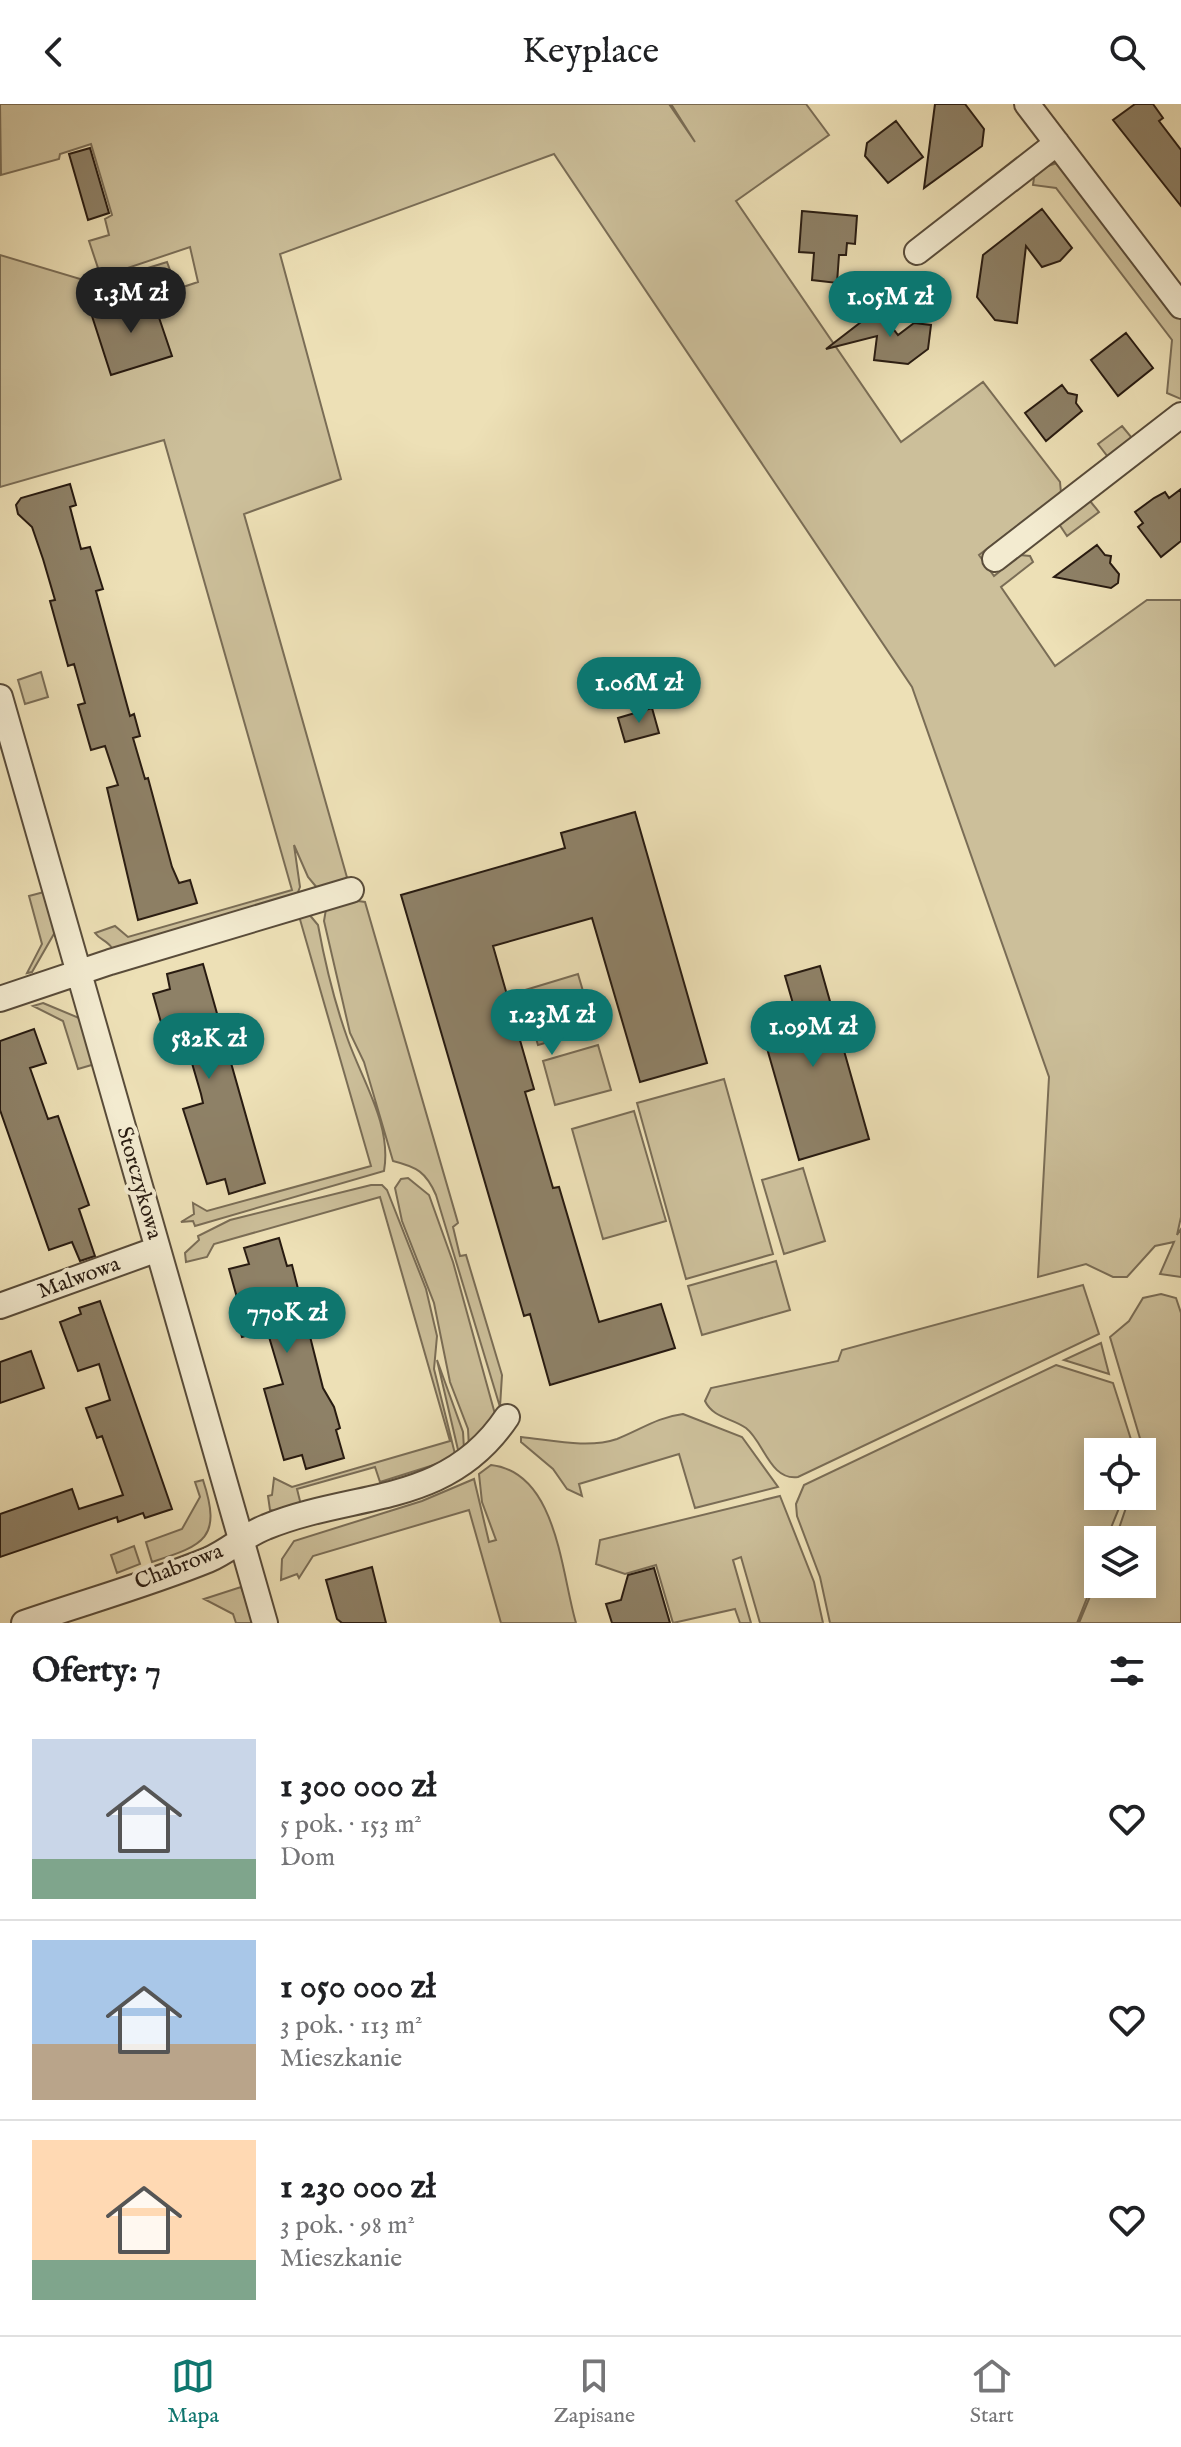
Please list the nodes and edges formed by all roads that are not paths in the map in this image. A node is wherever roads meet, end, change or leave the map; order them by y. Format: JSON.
{"nodes":[{"id":1,"x":1027,"y":104,"type":"edge"},
{"id":2,"x":1057,"y":143,"type":"junction"},
{"id":3,"x":917,"y":252,"type":"dead end"},
{"id":4,"x":1181,"y":306,"type":"edge"},
{"id":5,"x":1181,"y":415,"type":"edge"},
{"id":6,"x":995,"y":559,"type":"dead end"},
{"id":7,"x":0,"y":697,"type":"edge"},
{"id":8,"x":351,"y":890,"type":"dead end"},
{"id":9,"x":79,"y":973,"type":"junction"},
{"id":10,"x":0,"y":999,"type":"edge"},
{"id":11,"x":158,"y":1249,"type":"junction"},
{"id":12,"x":0,"y":1306,"type":"edge"},
{"id":13,"x":507,"y":1417,"type":"dead end"},
{"id":14,"x":242,"y":1540,"type":"junction"},
{"id":15,"x":24,"y":1623,"type":"edge"},
{"id":16,"x":265,"y":1623,"type":"edge"}],
"edges":[{"from":1,"to":2,"type":"street"},
{"from":2,"to":3,"type":"street"},
{"from":2,"to":4,"type":"street"},
{"from":5,"to":6,"type":"street"},
{"from":7,"to":9,"type":"street","name":"Storczykowa"},
{"from":8,"to":9,"type":"street"},
{"from":9,"to":10,"type":"street"},
{"from":9,"to":11,"type":"street","name":"Storczykowa"},
{"from":11,"to":12,"type":"street","name":"Malwowa"},
{"from":11,"to":14,"type":"street","name":"Storczykowa"},
{"from":13,"to":14,"type":"street","name":"Chabrowa"},
{"from":14,"to":15,"type":"street","name":"Chabrowa"},
{"from":14,"to":16,"type":"street","name":"Storczykowa"}]}
